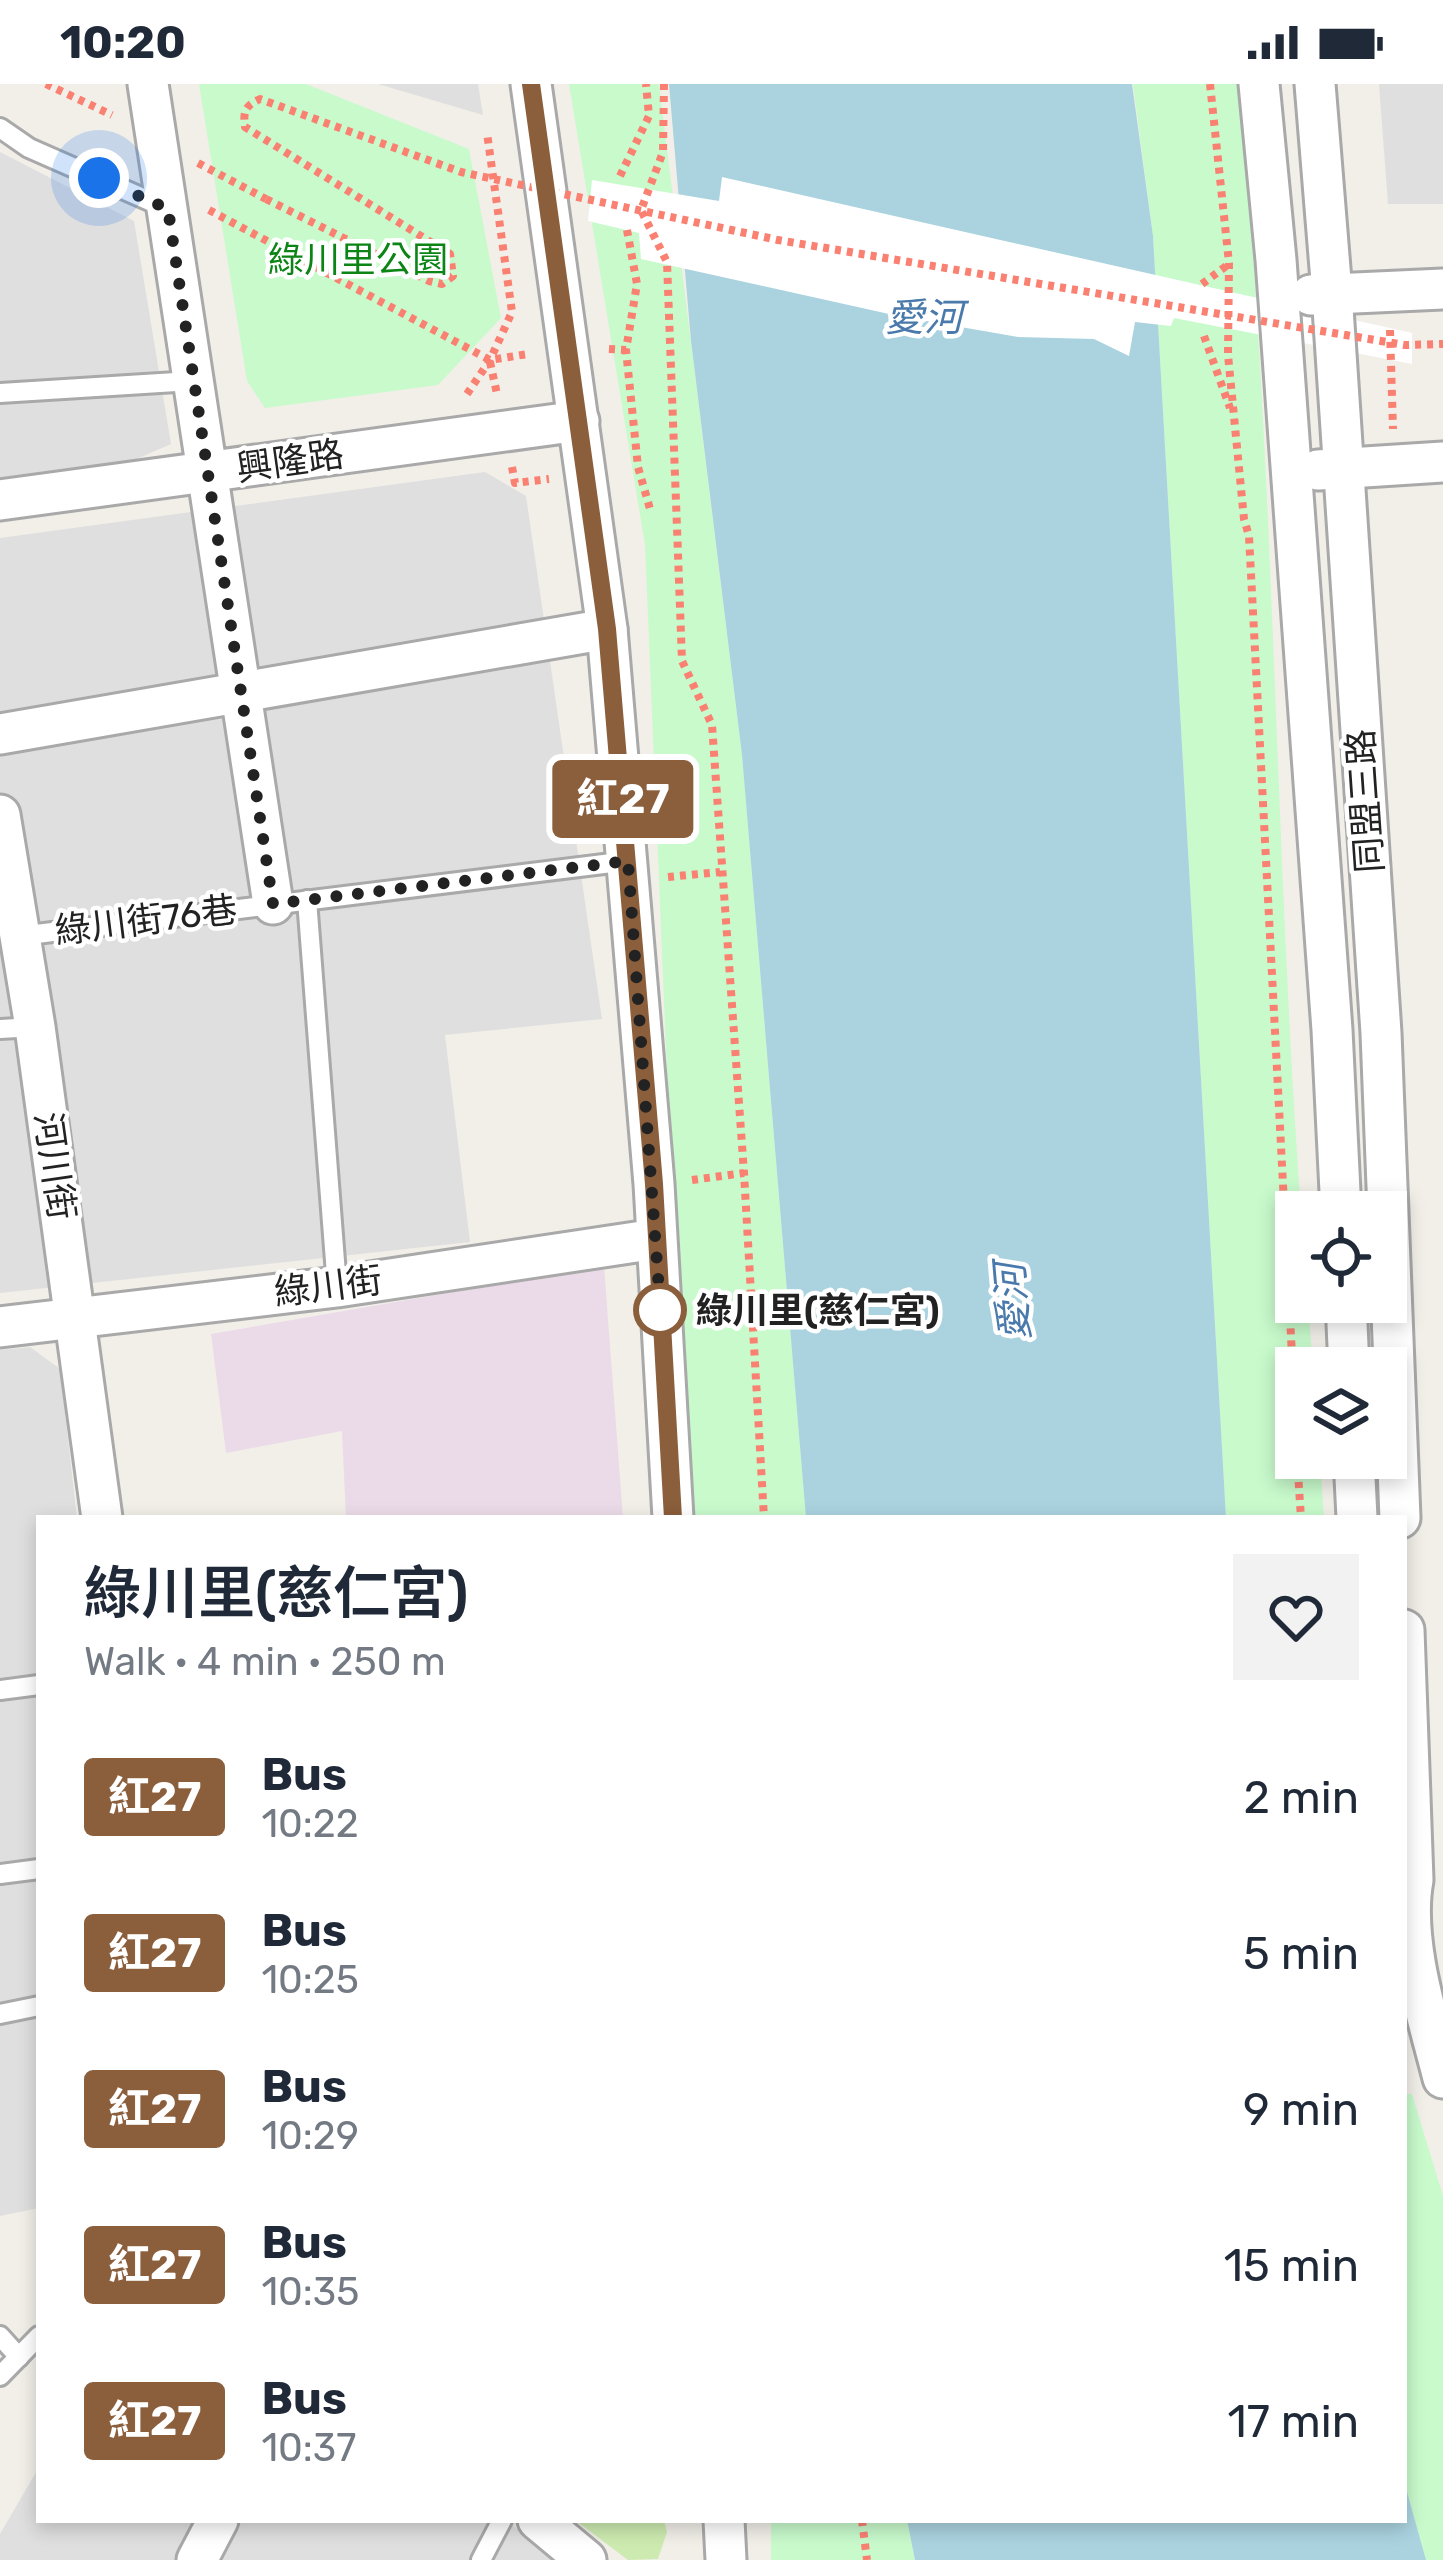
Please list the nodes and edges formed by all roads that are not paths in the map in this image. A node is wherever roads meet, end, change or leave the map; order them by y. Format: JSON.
{"nodes":[{"id":1,"x":148,"y":84,"type":"edge"},
{"id":2,"x":531,"y":84,"type":"edge"},
{"id":3,"x":1259,"y":84,"type":"edge"},
{"id":4,"x":1315,"y":84,"type":"edge"},
{"id":5,"x":0,"y":128,"type":"edge"},
{"id":6,"x":168,"y":209,"type":"junction"},
{"id":7,"x":1443,"y":289,"type":"edge"},
{"id":8,"x":1332,"y":292,"type":"junction"},
{"id":9,"x":1279,"y":298,"type":"junction"},
{"id":10,"x":192,"y":381,"type":"junction"},
{"id":11,"x":0,"y":393,"type":"edge"},
{"id":12,"x":579,"y":421,"type":"junction"},
{"id":13,"x":1443,"y":462,"type":"edge"},
{"id":14,"x":1341,"y":467,"type":"junction"},
{"id":15,"x":207,"y":472,"type":"junction"},
{"id":16,"x":1289,"y":472,"type":"junction"},
{"id":17,"x":0,"y":500,"type":"edge"},
{"id":18,"x":607,"y":629,"type":"junction"},
{"id":19,"x":243,"y":692,"type":"junction"},
{"id":20,"x":0,"y":734,"type":"edge"},
{"id":21,"x":0,"y":815,"type":"edge"},
{"id":22,"x":630,"y":871,"type":"junction"},
{"id":23,"x":290,"y":902,"type":"junction"},
{"id":24,"x":20,"y":936,"type":"junction"},
{"id":25,"x":17,"y":1028,"type":"edge"},
{"id":26,"x":1340,"y":1191,"type":"edge"},
{"id":27,"x":656,"y":1239,"type":"junction"},
{"id":28,"x":337,"y":1286,"type":"junction"},
{"id":29,"x":76,"y":1317,"type":"junction"},
{"id":30,"x":0,"y":1327,"type":"edge"},
{"id":31,"x":1355,"y":1479,"type":"edge"},
{"id":32,"x":102,"y":1515,"type":"edge"},
{"id":33,"x":674,"y":1515,"type":"edge"},
{"id":34,"x":1357,"y":1515,"type":"edge"},
{"id":35,"x":1400,"y":1515,"type":"edge"},
{"id":36,"x":36,"y":1685,"type":"edge"},
{"id":37,"x":0,"y":1690,"type":"edge"},
{"id":38,"x":1407,"y":1705,"type":"edge"},
{"id":39,"x":36,"y":1869,"type":"edge"},
{"id":40,"x":0,"y":1874,"type":"edge"},
{"id":41,"x":1414,"y":1967,"type":"edge"},
{"id":42,"x":36,"y":2007,"type":"edge"},
{"id":43,"x":0,"y":2014,"type":"edge"},
{"id":44,"x":1443,"y":2078,"type":"edge"},
{"id":45,"x":0,"y":2336,"type":"edge"},
{"id":46,"x":36,"y":2339,"type":"edge"},
{"id":47,"x":19,"y":2357,"type":"junction"},
{"id":48,"x":0,"y":2376,"type":"edge"},
{"id":49,"x":216,"y":2523,"type":"edge"},
{"id":50,"x":500,"y":2523,"type":"edge"},
{"id":51,"x":542,"y":2523,"type":"edge"},
{"id":52,"x":724,"y":2523,"type":"edge"},
{"id":53,"x":197,"y":2560,"type":"edge"},
{"id":54,"x":482,"y":2560,"type":"edge"},
{"id":55,"x":586,"y":2560,"type":"edge"},
{"id":56,"x":726,"y":2560,"type":"edge"}],
"edges":[{"from":1,"to":6,"type":"street"},
{"from":2,"to":12,"type":"street"},
{"from":3,"to":9,"type":"street","name":"同盟三路"},
{"from":4,"to":8,"type":"street","name":"同盟三路"},
{"from":5,"to":6,"type":"lane"},
{"from":6,"to":10,"type":"street"},
{"from":7,"to":8,"type":"street"},
{"from":8,"to":9,"type":"street"},
{"from":8,"to":14,"type":"street","name":"同盟三路"},
{"from":9,"to":16,"type":"street","name":"同盟三路"},
{"from":10,"to":11,"type":"lane"},
{"from":10,"to":15,"type":"street"},
{"from":12,"to":15,"type":"street","name":"興隆路"},
{"from":12,"to":18,"type":"street"},
{"from":13,"to":14,"type":"street"},
{"from":14,"to":16,"type":"street"},
{"from":14,"to":35,"type":"street","name":"同盟三路"},
{"from":15,"to":17,"type":"street","name":"興隆路"},
{"from":15,"to":19,"type":"street"},
{"from":16,"to":26,"type":"street","name":"同盟三路"},
{"from":18,"to":19,"type":"street"},
{"from":18,"to":22,"type":"street"},
{"from":19,"to":20,"type":"street"},
{"from":19,"to":23,"type":"street"},
{"from":21,"to":24,"type":"street","name":"河川街"},
{"from":22,"to":23,"type":"lane","name":"綠川街76巷"},
{"from":22,"to":27,"type":"street"},
{"from":23,"to":24,"type":"lane","name":"綠川街76巷"},
{"from":23,"to":28,"type":"lane"},
{"from":24,"to":25,"type":"street","name":"河川街"},
{"from":25,"to":29,"type":"street","name":"河川街"},
{"from":27,"to":28,"type":"street","name":"綠川街"},
{"from":27,"to":33,"type":"street"},
{"from":28,"to":29,"type":"street","name":"綠川街"},
{"from":29,"to":30,"type":"street","name":"綠川街"},
{"from":29,"to":32,"type":"street","name":"河川街"},
{"from":31,"to":34,"type":"street"},
{"from":36,"to":37,"type":"lane"},
{"from":38,"to":41,"type":"street"},
{"from":39,"to":40,"type":"lane"},
{"from":41,"to":44,"type":"street"},
{"from":42,"to":43,"type":"lane"},
{"from":45,"to":47,"type":"lane"},
{"from":46,"to":47,"type":"lane"},
{"from":47,"to":48,"type":"lane"},
{"from":49,"to":53,"type":"street"},
{"from":50,"to":54,"type":"lane"},
{"from":51,"to":55,"type":"street"},
{"from":52,"to":56,"type":"street"}]}
